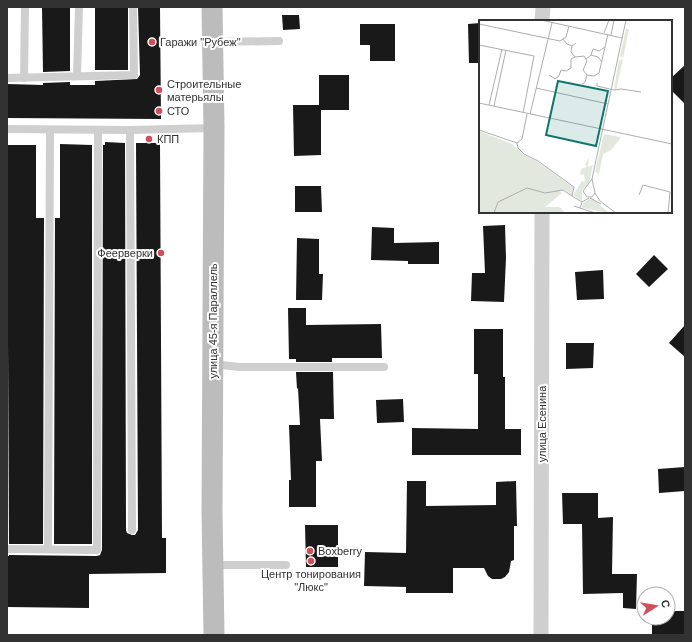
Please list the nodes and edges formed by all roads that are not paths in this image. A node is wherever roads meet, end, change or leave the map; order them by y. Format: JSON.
{"nodes":[{"id":1,"x":25,"y":7,"type":"edge"},
{"id":2,"x":79,"y":7,"type":"edge"},
{"id":3,"x":133,"y":7,"type":"edge"},
{"id":4,"x":212,"y":7,"type":"edge"},
{"id":5,"x":542,"y":7,"type":"edge"},
{"id":6,"x":542,"y":20,"type":"edge"},
{"id":7,"x":279,"y":41,"type":"dead end"},
{"id":8,"x":212,"y":42,"type":"junction"},
{"id":9,"x":77,"y":76,"type":"junction"},
{"id":10,"x":7,"y":78,"type":"edge"},
{"id":11,"x":24,"y":78,"type":"junction"},
{"id":12,"x":214,"y":128,"type":"junction"},
{"id":13,"x":7,"y":129,"type":"edge"},
{"id":14,"x":50,"y":130,"type":"junction"},
{"id":15,"x":98,"y":130,"type":"junction"},
{"id":16,"x":130,"y":130,"type":"junction"},
{"id":17,"x":542,"y":213,"type":"edge"},
{"id":18,"x":213,"y":364,"type":"junction"},
{"id":19,"x":384,"y":367,"type":"dead end"},
{"id":20,"x":132,"y":530,"type":"dead end"},
{"id":21,"x":7,"y":549,"type":"edge"},
{"id":22,"x":48,"y":549,"type":"junction"},
{"id":23,"x":214,"y":565,"type":"junction"},
{"id":24,"x":286,"y":565,"type":"dead end"},
{"id":25,"x":214,"y":635,"type":"edge"},
{"id":26,"x":541,"y":635,"type":"edge"}],
"edges":[{"from":1,"to":11,"type":"lane"},
{"from":2,"to":9,"type":"lane"},
{"from":3,"to":9,"type":"lane"},
{"from":4,"to":8,"type":"main road","name":"улица 45-я Параллель"},
{"from":5,"to":6,"type":"street"},
{"from":7,"to":8,"type":"lane"},
{"from":8,"to":12,"type":"main road","name":"улица 45-я Параллель"},
{"from":9,"to":11,"type":"lane"},
{"from":10,"to":11,"type":"lane"},
{"from":12,"to":16,"type":"lane"},
{"from":12,"to":18,"type":"main road","name":"улица 45-я Параллель"},
{"from":13,"to":14,"type":"lane"},
{"from":14,"to":15,"type":"lane"},
{"from":14,"to":22,"type":"lane"},
{"from":15,"to":16,"type":"lane"},
{"from":15,"to":22,"type":"lane"},
{"from":16,"to":20,"type":"lane"},
{"from":17,"to":26,"type":"street","name":"улица Есенина"},
{"from":18,"to":19,"type":"lane"},
{"from":18,"to":23,"type":"main road","name":"улица 45-я Параллель"},
{"from":21,"to":22,"type":"lane"},
{"from":23,"to":24,"type":"lane"},
{"from":23,"to":25,"type":"main road","name":"улица 45-я Параллель"}]}
